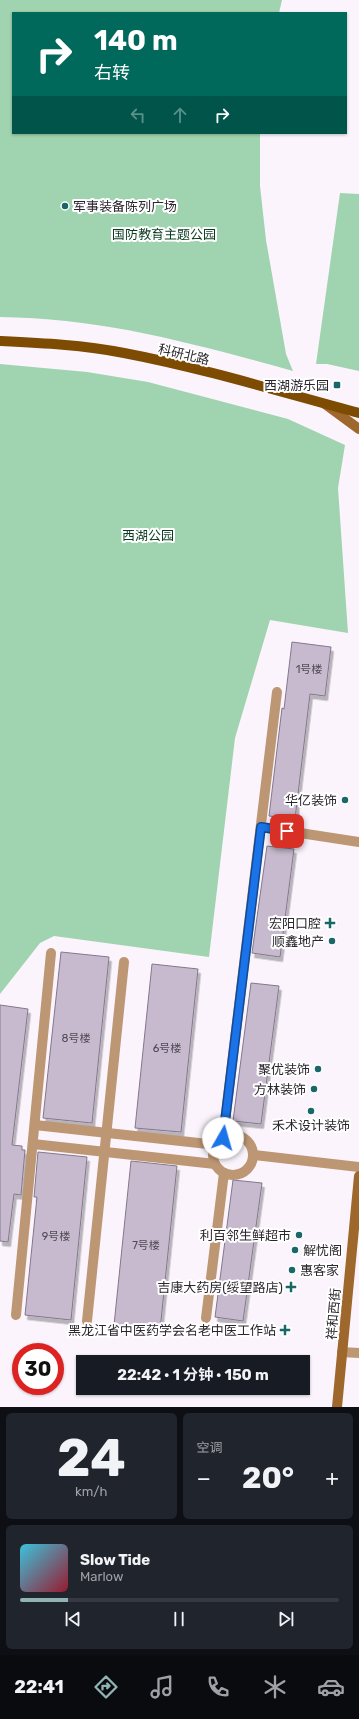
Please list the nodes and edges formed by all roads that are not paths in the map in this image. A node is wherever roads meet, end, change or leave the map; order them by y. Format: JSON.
{"nodes":[{"id":1,"x":0,"y":341,"type":"edge"},
{"id":2,"x":325,"y":404,"type":"junction"},
{"id":3,"x":359,"y":413,"type":"edge"},
{"id":4,"x":359,"y":429,"type":"edge"},
{"id":5,"x":277,"y":692,"type":"dead end"},
{"id":6,"x":261,"y":827,"type":"junction"},
{"id":7,"x":359,"y":842,"type":"edge"},
{"id":8,"x":51,"y":953,"type":"dead end"},
{"id":9,"x":124,"y":962,"type":"dead end"},
{"id":10,"x":35,"y":1125,"type":"junction"},
{"id":11,"x":107,"y":1132,"type":"junction"},
{"id":12,"x":220,"y":1141,"type":"junction"},
{"id":13,"x":33,"y":1144,"type":"junction"},
{"id":14,"x":105,"y":1152,"type":"junction"},
{"id":15,"x":254,"y":1155,"type":"junction"},
{"id":16,"x":215,"y":1164,"type":"junction"},
{"id":17,"x":359,"y":1167,"type":"edge"},
{"id":18,"x":224,"y":1173,"type":"junction"},
{"id":19,"x":359,"y":1176,"type":"edge"},
{"id":20,"x":16,"y":1315,"type":"dead end"},
{"id":21,"x":206,"y":1318,"type":"dead end"},
{"id":22,"x":87,"y":1320,"type":"dead end"},
{"id":23,"x":342,"y":1352,"type":"junction"},
{"id":24,"x":359,"y":1353,"type":"edge"},
{"id":25,"x":337,"y":1407,"type":"edge"}],
"edges":[{"from":1,"to":2,"type":"main road","name":"科研北路"},
{"from":2,"to":3,"type":"main road","name":"科研北路"},
{"from":2,"to":4,"type":"main road"},
{"from":5,"to":6,"type":"street"},
{"from":6,"to":7,"type":"street"},
{"from":6,"to":12,"type":"street"},
{"from":8,"to":10,"type":"street"},
{"from":9,"to":11,"type":"street"},
{"from":10,"to":11,"type":"street"},
{"from":10,"to":13,"type":"street"},
{"from":11,"to":12,"type":"street"},
{"from":11,"to":14,"type":"street"},
{"from":12,"to":15,"type":"street"},
{"from":12,"to":16,"type":"street"},
{"from":13,"to":14,"type":"street"},
{"from":13,"to":20,"type":"street"},
{"from":14,"to":16,"type":"street"},
{"from":14,"to":22,"type":"street"},
{"from":15,"to":17,"type":"street"},
{"from":15,"to":18,"type":"street"},
{"from":16,"to":18,"type":"street"},
{"from":18,"to":21,"type":"street"},
{"from":19,"to":23,"type":"main road","name":"祥和西街"},
{"from":23,"to":24,"type":"street"},
{"from":23,"to":25,"type":"main road","name":"祥和西街"}]}
